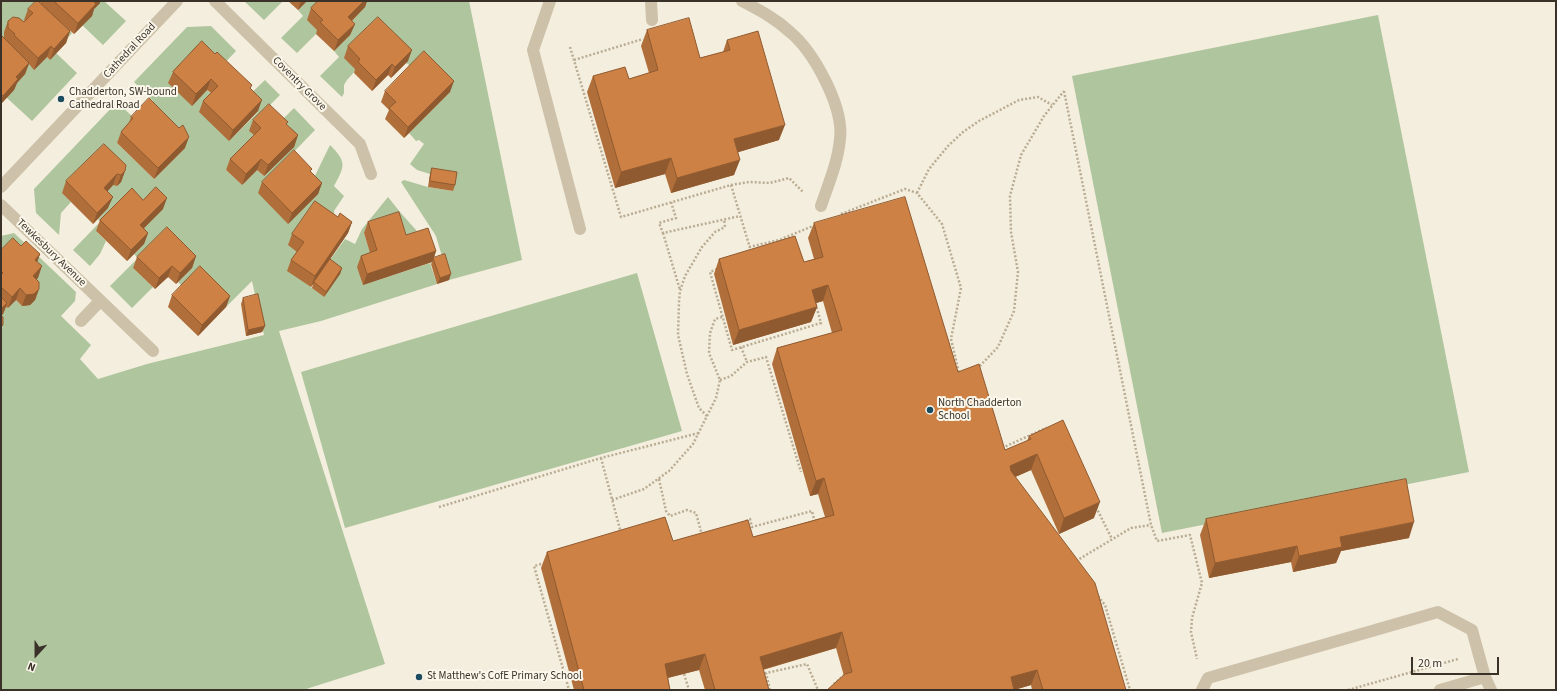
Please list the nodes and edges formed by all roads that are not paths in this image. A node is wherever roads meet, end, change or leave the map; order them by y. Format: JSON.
{"nodes":[{"id":1,"x":177,"y":1,"type":"edge"},
{"id":2,"x":215,"y":1,"type":"edge"},
{"id":3,"x":550,"y":1,"type":"edge"},
{"id":4,"x":651,"y":1,"type":"edge"},
{"id":5,"x":742,"y":1,"type":"edge"},
{"id":6,"x":652,"y":20,"type":"road end"},
{"id":7,"x":371,"y":174,"type":"dead end"},
{"id":8,"x":1,"y":187,"type":"edge"},
{"id":9,"x":1,"y":205,"type":"edge"},
{"id":10,"x":821,"y":206,"type":"dead end"},
{"id":11,"x":580,"y":229,"type":"dead end"},
{"id":12,"x":100,"y":301,"type":"junction"},
{"id":13,"x":81,"y":321,"type":"dead end"},
{"id":14,"x":153,"y":352,"type":"dead end"},
{"id":15,"x":1485,"y":677,"type":"junction"},
{"id":16,"x":1202,"y":690,"type":"edge"},
{"id":17,"x":1440,"y":690,"type":"edge"},
{"id":18,"x":1491,"y":690,"type":"edge"}],
"edges":[{"from":1,"to":8,"type":"street","name":"Cathedral Road"},
{"from":2,"to":7,"type":"street","name":"Coventry Grove"},
{"from":3,"to":11,"type":"street"},
{"from":4,"to":6,"type":"street"},
{"from":5,"to":10,"type":"street"},
{"from":9,"to":12,"type":"street","name":"Tewkesbury Avenue"},
{"from":12,"to":13,"type":"street"},
{"from":12,"to":14,"type":"street","name":"Tewkesbury Avenue"},
{"from":15,"to":16,"type":"street"},
{"from":15,"to":17,"type":"street"},
{"from":15,"to":18,"type":"street"}]}
